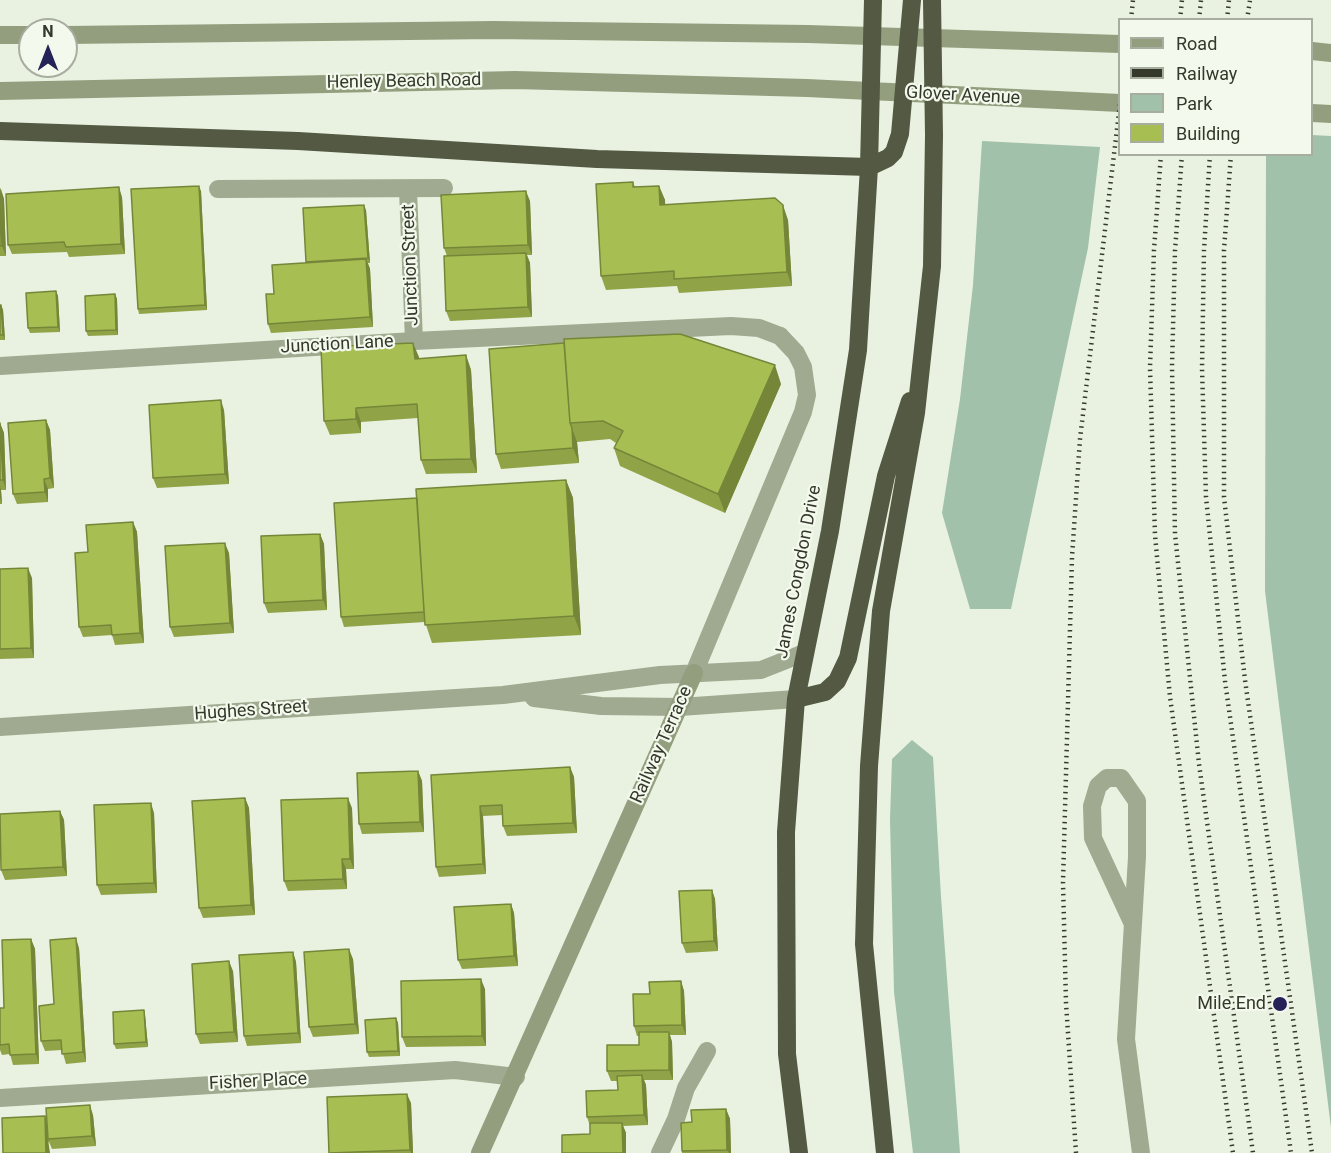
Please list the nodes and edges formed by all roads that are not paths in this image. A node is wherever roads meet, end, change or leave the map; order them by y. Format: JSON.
{"nodes":[{"id":1,"x":873,"y":1,"type":"edge"},
{"id":2,"x":912,"y":1,"type":"edge"},
{"id":3,"x":932,"y":2,"type":"edge"},
{"id":4,"x":0,"y":35,"type":"edge"},
{"id":5,"x":18,"y":35,"type":"edge"},
{"id":6,"x":78,"y":35,"type":"edge"},
{"id":7,"x":1118,"y":44,"type":"edge"},
{"id":8,"x":1313,"y":51,"type":"edge"},
{"id":9,"x":1331,"y":53,"type":"edge"},
{"id":10,"x":807,"y":88,"type":"joint"},
{"id":11,"x":0,"y":91,"type":"edge"},
{"id":12,"x":1118,"y":103,"type":"edge"},
{"id":13,"x":1313,"y":113,"type":"edge"},
{"id":14,"x":1331,"y":114,"type":"edge"},
{"id":15,"x":0,"y":131,"type":"edge"},
{"id":16,"x":870,"y":167,"type":"junction"},
{"id":17,"x":444,"y":188,"type":"dead end"},
{"id":18,"x":218,"y":189,"type":"dead end"},
{"id":19,"x":408,"y":190,"type":"junction"},
{"id":20,"x":780,"y":336,"type":"joint"},
{"id":21,"x":414,"y":341,"type":"junction"},
{"id":22,"x":924,"y":362,"type":"junction"},
{"id":23,"x":0,"y":366,"type":"edge"},
{"id":24,"x":804,"y":653,"type":"junction"},
{"id":25,"x":694,"y":672,"type":"junction"},
{"id":26,"x":503,"y":695,"type":"junction"},
{"id":27,"x":796,"y":699,"type":"junction"},
{"id":28,"x":680,"y":707,"type":"junction"},
{"id":29,"x":0,"y":727,"type":"edge"},
{"id":30,"x":1132,"y":922,"type":"junction"},
{"id":31,"x":707,"y":1051,"type":"dead end"},
{"id":32,"x":516,"y":1077,"type":"junction"},
{"id":33,"x":0,"y":1098,"type":"edge"},
{"id":34,"x":480,"y":1153,"type":"edge"},
{"id":35,"x":660,"y":1153,"type":"edge"},
{"id":36,"x":799,"y":1153,"type":"edge"},
{"id":37,"x":885,"y":1153,"type":"edge"},
{"id":38,"x":1141,"y":1153,"type":"edge"}],
"edges":[{"from":1,"to":16,"type":"highway","name":"James Congdon Drive"},
{"from":2,"to":16,"type":"highway"},
{"from":3,"to":22,"type":"highway"},
{"from":4,"to":5,"type":"main road"},
{"from":6,"to":7,"type":"main road"},
{"from":8,"to":9,"type":"main road"},
{"from":10,"to":11,"type":"main road","name":"Henley Beach Road"},
{"from":10,"to":12,"type":"main road","name":"Glover Avenue"},
{"from":13,"to":14,"type":"main road"},
{"from":15,"to":16,"type":"highway"},
{"from":16,"to":24,"type":"highway","name":"James Congdon Drive"},
{"from":17,"to":19,"type":"street"},
{"from":18,"to":19,"type":"street"},
{"from":19,"to":21,"type":"street","name":"Junction Street"},
{"from":20,"to":21,"type":"street","name":"Junction Lane"},
{"from":20,"to":25,"type":"street","name":"Railway Terrace"},
{"from":21,"to":23,"type":"street","name":"Junction Lane"},
{"from":22,"to":27,"type":"highway"},
{"from":22,"to":37,"type":"highway"},
{"from":24,"to":25,"type":"street","name":"Hughes Street"},
{"from":24,"to":27,"type":"highway","name":"James Congdon Drive"},
{"from":25,"to":26,"type":"street","name":"Hughes Street"},
{"from":25,"to":28,"type":"main road","name":"Railway Terrace"},
{"from":26,"to":28,"type":"street","name":"Hughes Street"},
{"from":26,"to":29,"type":"street","name":"Hughes Street"},
{"from":27,"to":28,"type":"street","name":"Hughes Street"},
{"from":27,"to":36,"type":"highway","name":"James Congdon Drive"},
{"from":28,"to":32,"type":"main road","name":"Railway Terrace"},
{"from":30,"to":30,"type":"street"},
{"from":30,"to":38,"type":"street"},
{"from":31,"to":35,"type":"street"},
{"from":32,"to":33,"type":"street","name":"Fisher Place"},
{"from":32,"to":34,"type":"main road","name":"Railway Terrace"}]}
